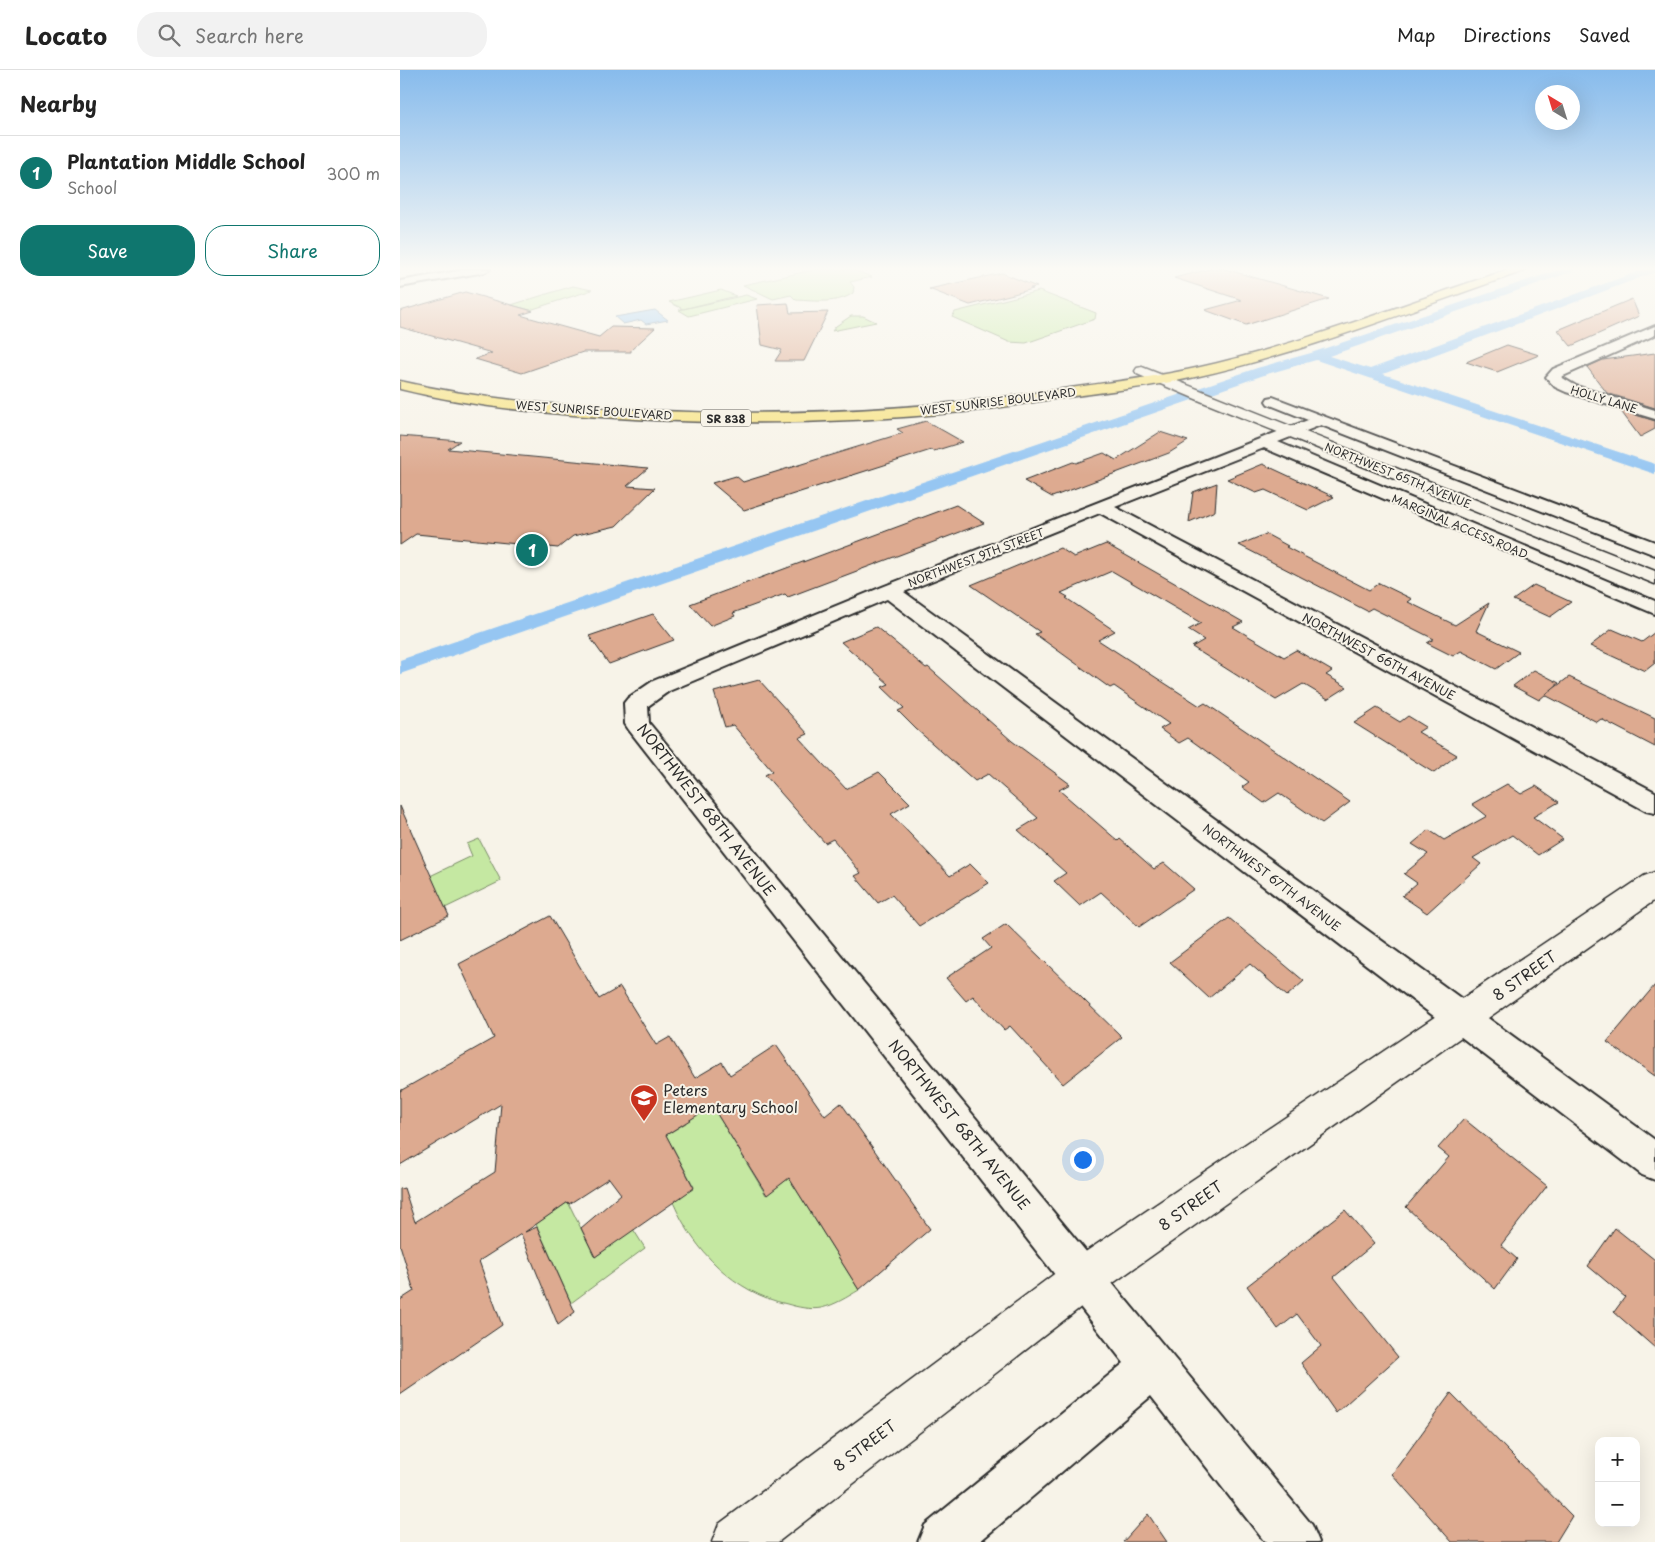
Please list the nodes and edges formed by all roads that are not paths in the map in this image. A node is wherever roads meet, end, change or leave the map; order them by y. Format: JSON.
{"nodes":[{"id":1,"x":1276,"y":338,"type":"edge"},
{"id":2,"x":1317,"y":338,"type":"edge"},
{"id":3,"x":1635,"y":338,"type":"joint"},
{"id":4,"x":1655,"y":344,"type":"edge"},
{"id":5,"x":1142,"y":370,"type":"junction"},
{"id":6,"x":443,"y":379,"type":"dead end"},
{"id":7,"x":1159,"y":379,"type":"junction"},
{"id":8,"x":400,"y":385,"type":"edge"},
{"id":9,"x":419,"y":390,"type":"junction"},
{"id":10,"x":1006,"y":390,"type":"junction"},
{"id":11,"x":560,"y":395,"type":"dead end"},
{"id":12,"x":1273,"y":401,"type":"dead end"},
{"id":13,"x":886,"y":413,"type":"junction"},
{"id":14,"x":1655,"y":415,"type":"edge"},
{"id":15,"x":1320,"y":420,"type":"junction"},
{"id":16,"x":1292,"y":432,"type":"junction"},
{"id":17,"x":1266,"y":443,"type":"junction"},
{"id":18,"x":1102,"y":508,"type":"junction"},
{"id":19,"x":1655,"y":549,"type":"edge"},
{"id":20,"x":1655,"y":578,"type":"edge"},
{"id":21,"x":889,"y":592,"type":"junction"},
{"id":22,"x":1655,"y":608,"type":"edge"},
{"id":23,"x":636,"y":704,"type":"joint"},
{"id":24,"x":1655,"y":804,"type":"edge"},
{"id":25,"x":1655,"y":884,"type":"edge"},
{"id":26,"x":1461,"y":1018,"type":"junction"},
{"id":27,"x":1655,"y":1162,"type":"edge"},
{"id":28,"x":1084,"y":1278,"type":"junction"},
{"id":29,"x":1154,"y":1366,"type":"junction"},
{"id":30,"x":737,"y":1542,"type":"edge"},
{"id":31,"x":942,"y":1542,"type":"edge"},
{"id":32,"x":1295,"y":1542,"type":"edge"}],
"edges":[{"from":1,"to":5,"type":"highway","name":"WEST SUNRISE BOULEVARD","number":"SR 838"},
{"from":2,"to":7,"type":"highway","name":"WEST SUNRISE BOULEVARD","number":"SR 838"},
{"from":3,"to":4,"type":"street"},
{"from":3,"to":14,"type":"street","name":"HOLLY LANE"},
{"from":5,"to":7,"type":"street","name":"NORTHWEST 65TH AVENUE"},
{"from":5,"to":10,"type":"highway","name":"WEST SUNRISE BOULEVARD","number":"SR 838"},
{"from":6,"to":9,"type":"highway"},
{"from":7,"to":13,"type":"highway","name":"WEST SUNRISE BOULEVARD","number":"SR 838"},
{"from":7,"to":16,"type":"street","name":"NORTHWEST 65TH AVENUE"},
{"from":8,"to":9,"type":"highway","name":"WEST SUNRISE BOULEVARD","number":"SR 838"},
{"from":9,"to":13,"type":"highway","name":"WEST SUNRISE BOULEVARD","number":"SR 838"},
{"from":10,"to":11,"type":"highway","name":"WEST SUNRISE BOULEVARD","number":"SR 838"},
{"from":10,"to":13,"type":"highway"},
{"from":12,"to":15,"type":"street"},
{"from":15,"to":16,"type":"street","name":"NORTHWEST 9TH STREET"},
{"from":15,"to":19,"type":"street"},
{"from":16,"to":17,"type":"street","name":"NORTHWEST 9TH STREET"},
{"from":16,"to":20,"type":"street","name":"NORTHWEST 65TH AVENUE"},
{"from":17,"to":18,"type":"street","name":"NORTHWEST 9TH STREET"},
{"from":17,"to":22,"type":"street","name":"MARGINAL ACCESS ROAD"},
{"from":18,"to":21,"type":"street","name":"NORTHWEST 9TH STREET"},
{"from":18,"to":24,"type":"street","name":"NORTHWEST 66TH AVENUE"},
{"from":21,"to":23,"type":"street","name":"NORTHWEST 9TH STREET"},
{"from":21,"to":26,"type":"street","name":"NORTHWEST 67TH AVENUE"},
{"from":23,"to":28,"type":"street","name":"NORTHWEST 68TH AVENUE"},
{"from":25,"to":26,"type":"street","name":"8 STREET"},
{"from":26,"to":27,"type":"street","name":"NORTHWEST 67TH AVENUE"},
{"from":26,"to":28,"type":"street","name":"8 STREET"},
{"from":28,"to":29,"type":"street","name":"NORTHWEST 68TH AVENUE"},
{"from":28,"to":30,"type":"street","name":"8 STREET"},
{"from":29,"to":31,"type":"street"},
{"from":29,"to":32,"type":"street","name":"NORTHWEST 68TH AVENUE"}]}
